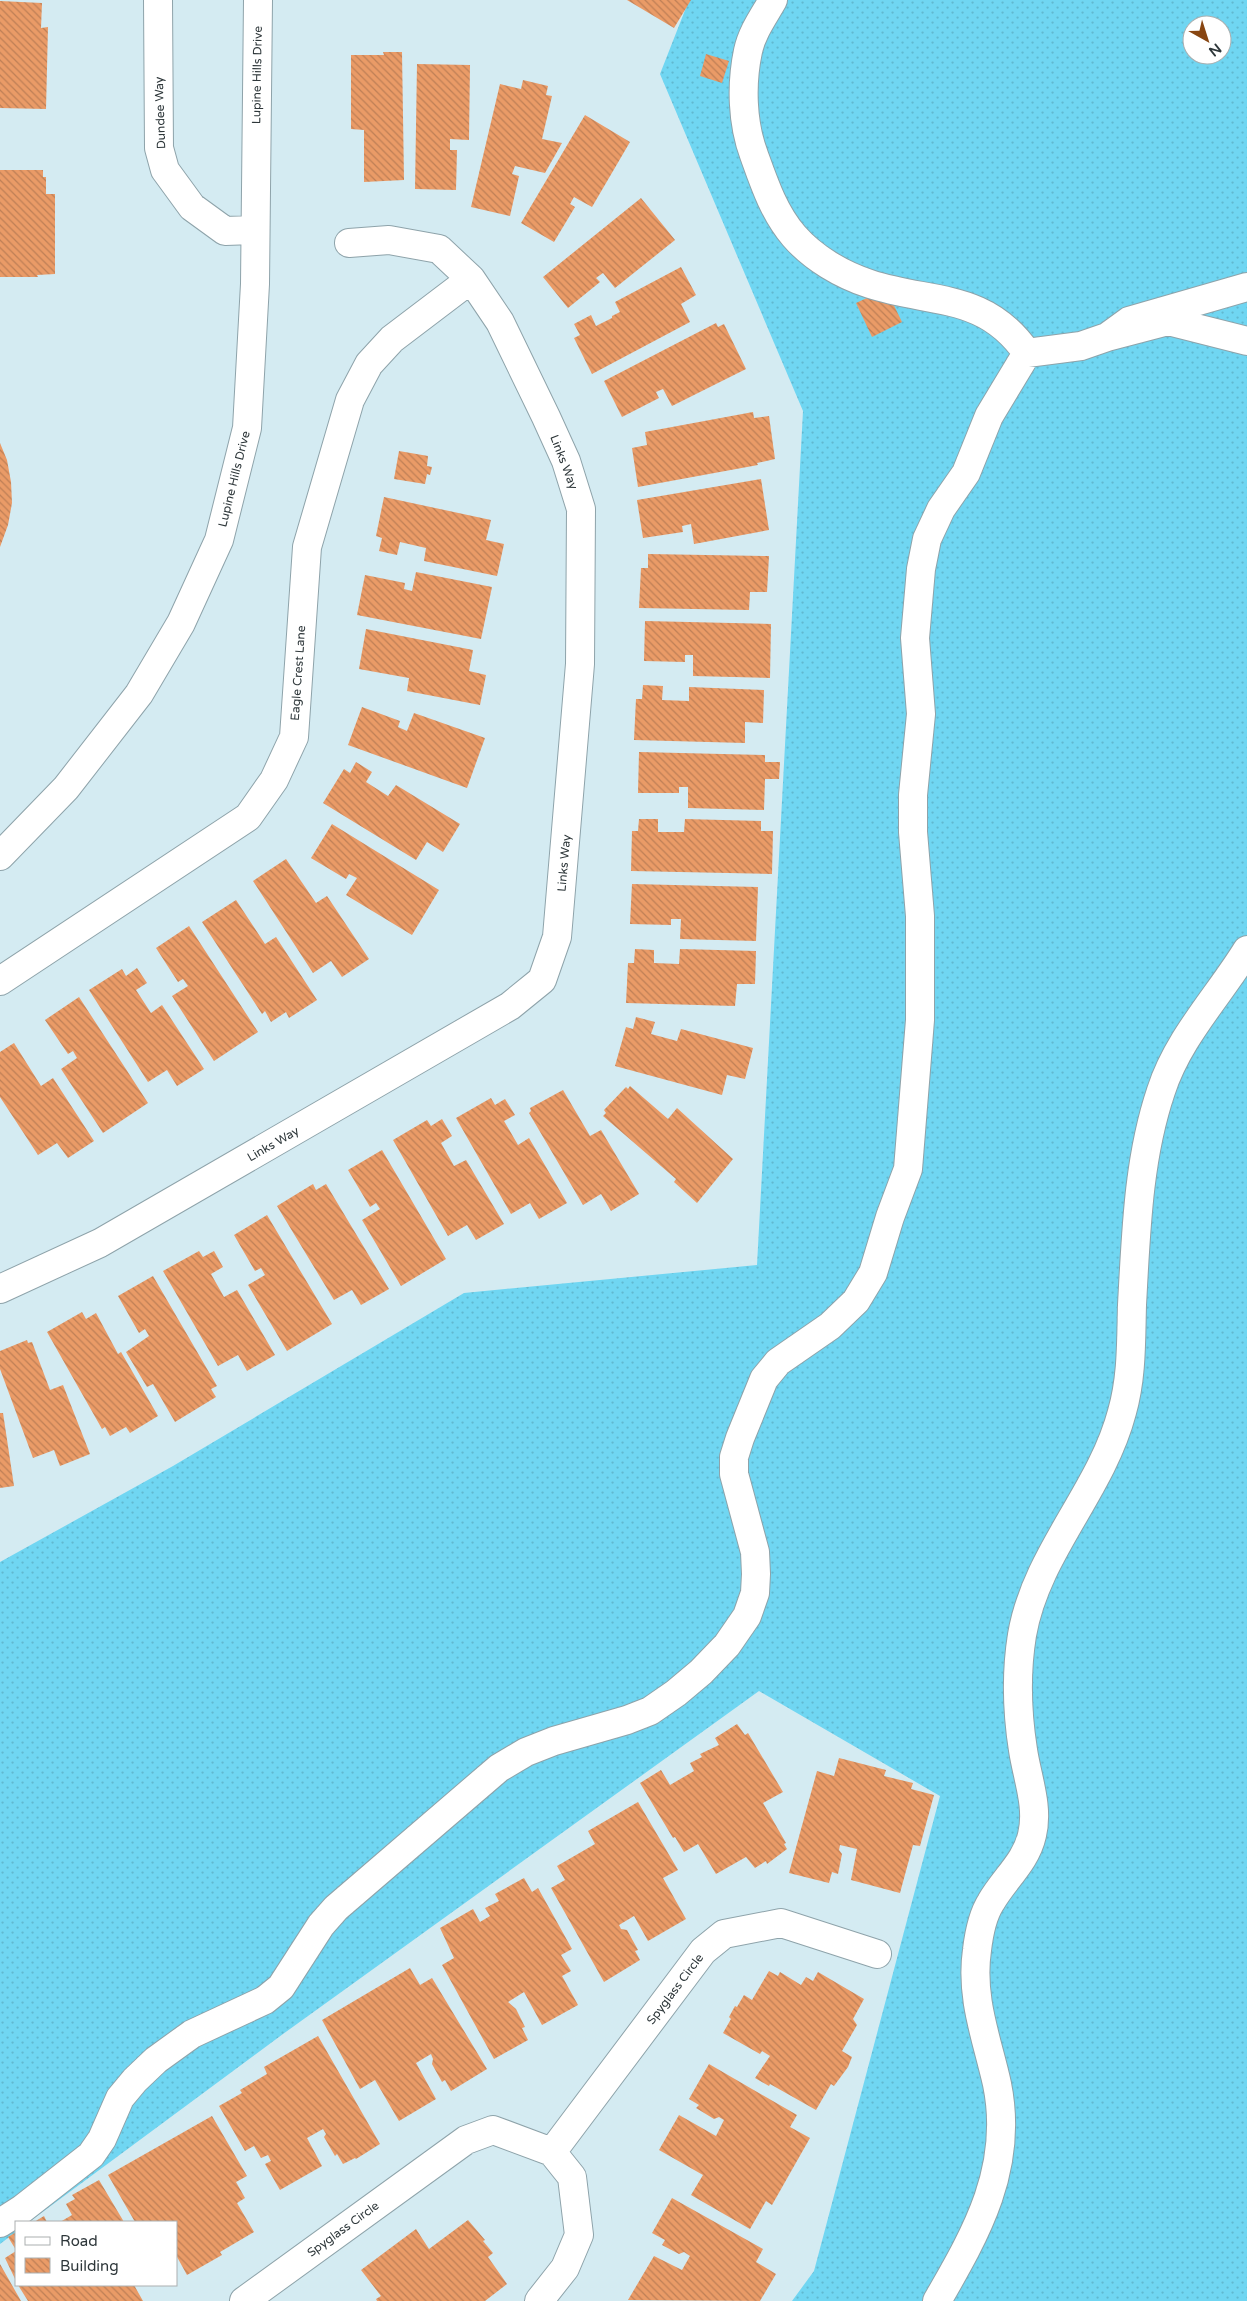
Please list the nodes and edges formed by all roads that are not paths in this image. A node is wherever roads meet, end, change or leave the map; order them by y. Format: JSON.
{"nodes":[{"id":1,"x":158,"y":0,"type":"edge"},
{"id":2,"x":258,"y":0,"type":"edge"},
{"id":3,"x":773,"y":0,"type":"edge"},
{"id":4,"x":254,"y":230,"type":"junction"},
{"id":5,"x":350,"y":242,"type":"dead end"},
{"id":6,"x":472,"y":278,"type":"junction"},
{"id":7,"x":1247,"y":287,"type":"edge"},
{"id":8,"x":1107,"y":337,"type":"junction"},
{"id":9,"x":1247,"y":341,"type":"edge"},
{"id":10,"x":1027,"y":353,"type":"junction"},
{"id":11,"x":0,"y":856,"type":"edge"},
{"id":12,"x":1247,"y":950,"type":"edge"},
{"id":13,"x":0,"y":981,"type":"edge"},
{"id":14,"x":0,"y":1289,"type":"edge"},
{"id":15,"x":878,"y":1954,"type":"dead end"},
{"id":16,"x":552,"y":2152,"type":"junction"},
{"id":17,"x":0,"y":2223,"type":"edge"},
{"id":18,"x":244,"y":2301,"type":"edge"},
{"id":19,"x":539,"y":2301,"type":"edge"},
{"id":20,"x":937,"y":2301,"type":"edge"}],
"edges":[{"from":1,"to":4,"type":"street","name":"Dundee Way"},
{"from":2,"to":4,"type":"street","name":"Lupine Hills Drive"},
{"from":3,"to":10,"type":"street"},
{"from":4,"to":11,"type":"street","name":"Lupine Hills Drive"},
{"from":5,"to":6,"type":"street","name":"Links Way"},
{"from":6,"to":13,"type":"street","name":"Eagle Crest Lane"},
{"from":6,"to":14,"type":"street","name":"Links Way"},
{"from":7,"to":8,"type":"street"},
{"from":8,"to":9,"type":"street"},
{"from":8,"to":10,"type":"street"},
{"from":10,"to":17,"type":"street"},
{"from":12,"to":20,"type":"street"},
{"from":15,"to":16,"type":"street","name":"Spyglass Circle"},
{"from":16,"to":18,"type":"street","name":"Spyglass Circle"},
{"from":16,"to":19,"type":"street"}]}
